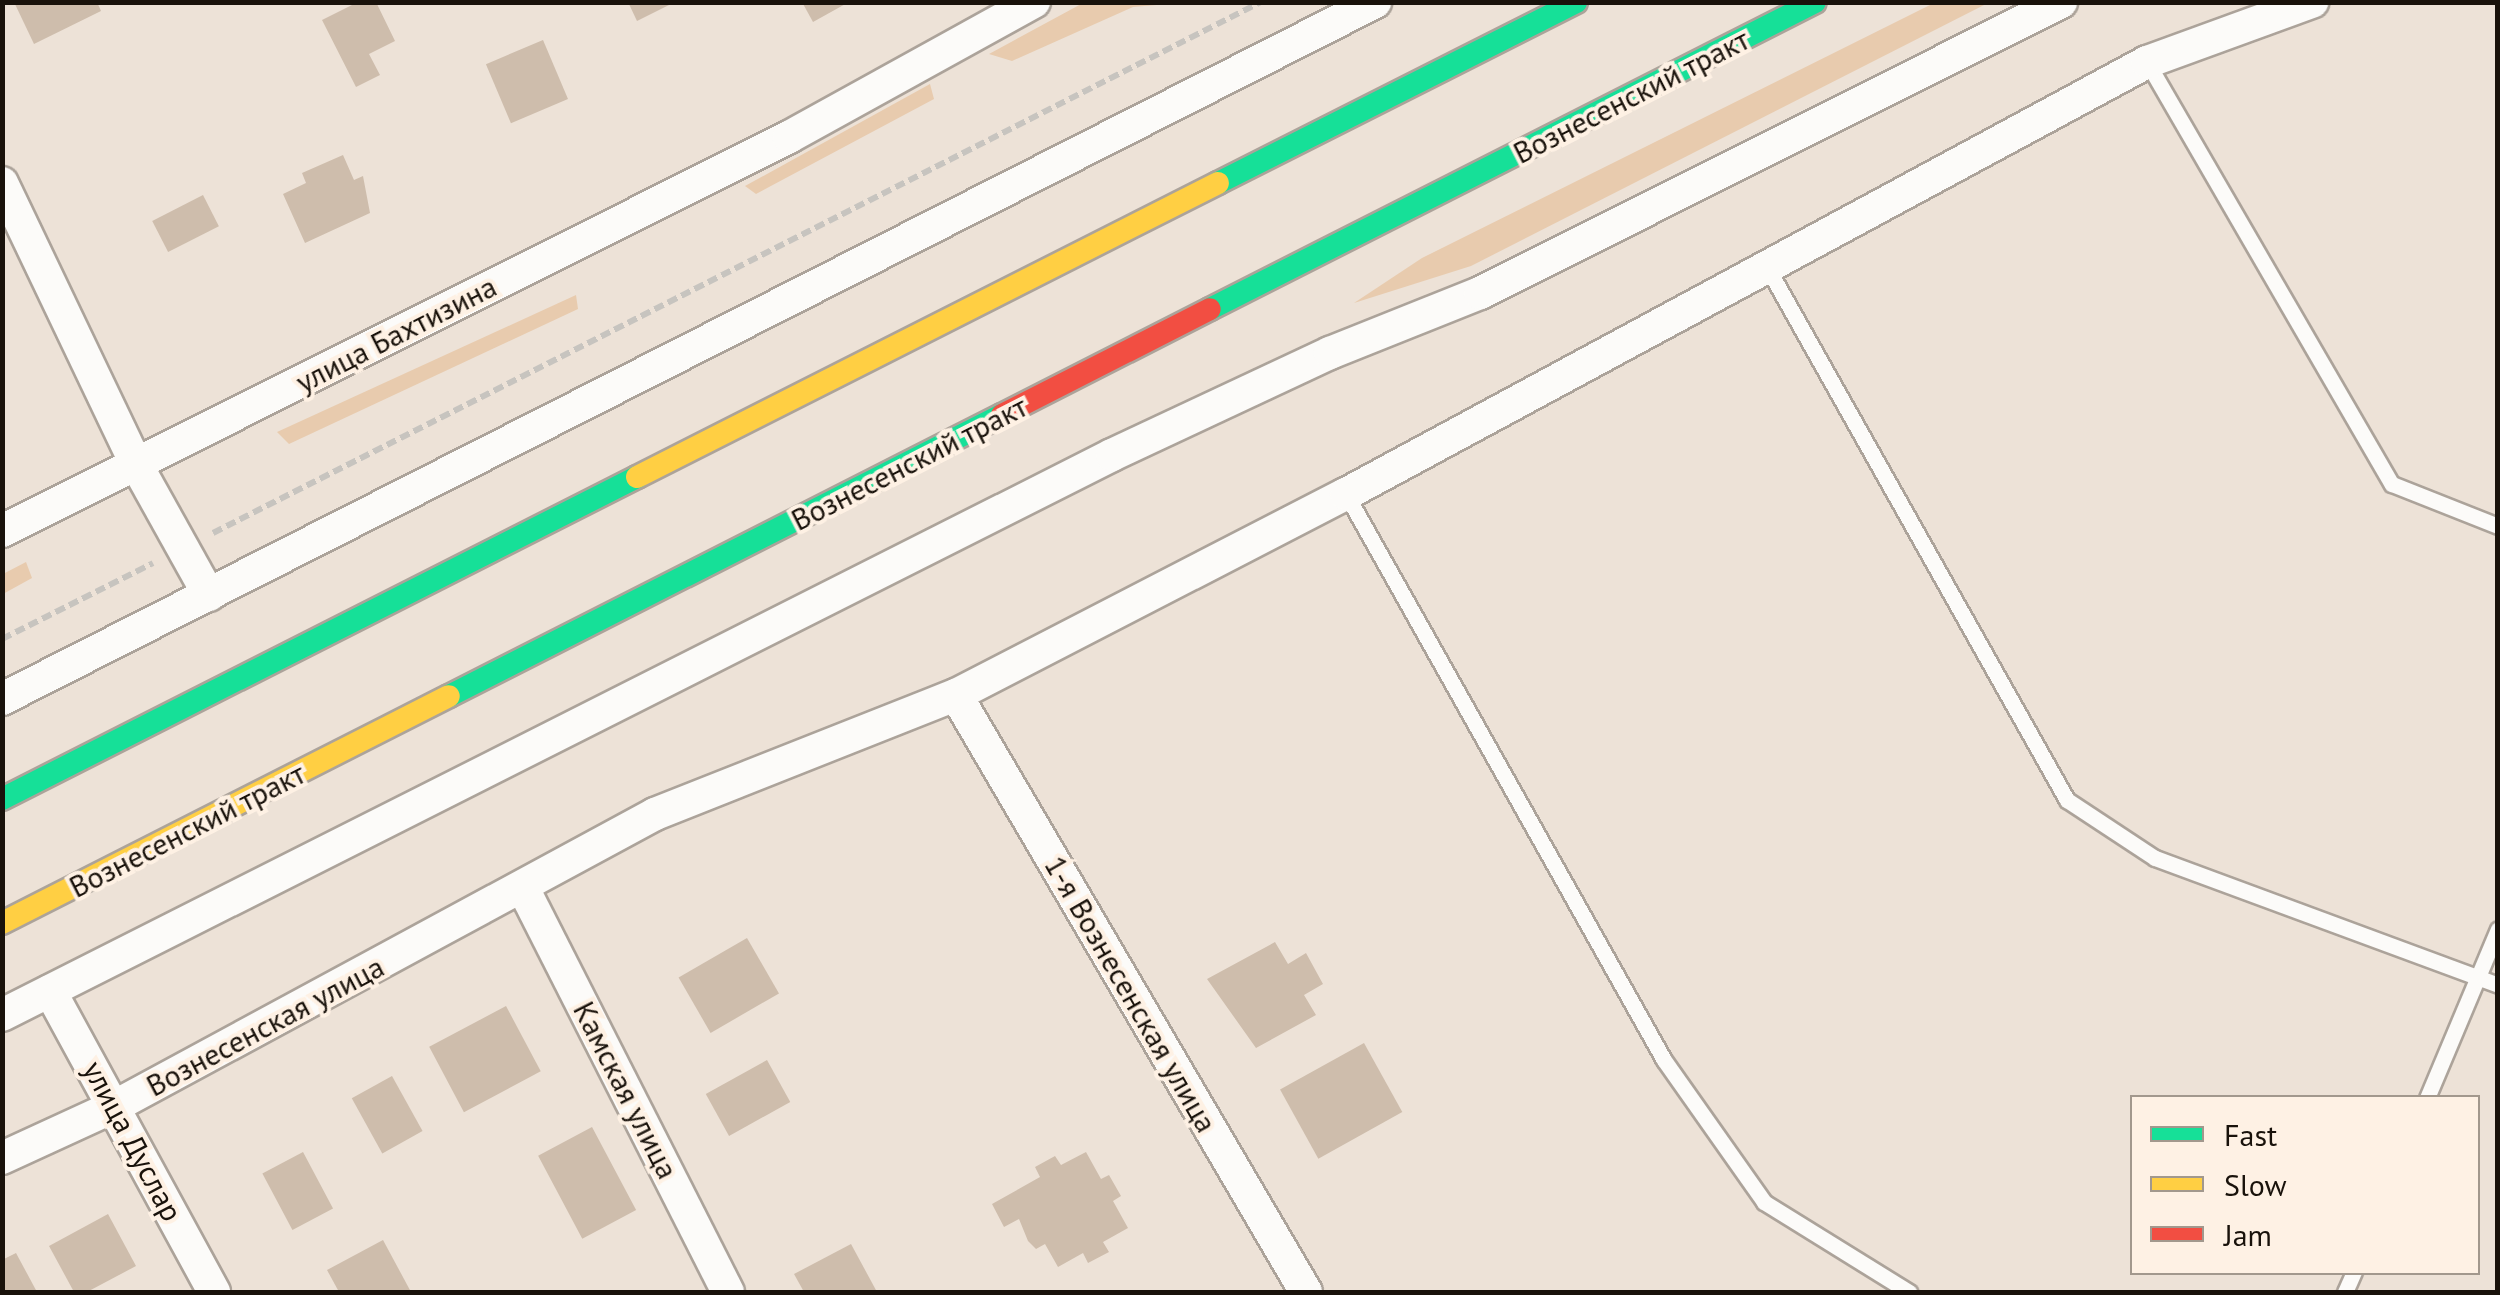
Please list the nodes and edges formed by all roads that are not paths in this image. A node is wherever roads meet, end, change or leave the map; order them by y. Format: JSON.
{"nodes":[{"id":1,"x":1034,"y":2,"type":"edge"},
{"id":2,"x":1374,"y":2,"type":"edge"},
{"id":3,"x":1576,"y":2,"type":"edge"},
{"id":4,"x":1815,"y":2,"type":"edge"},
{"id":5,"x":2061,"y":2,"type":"edge"},
{"id":6,"x":2312,"y":2,"type":"edge"},
{"id":7,"x":2147,"y":62,"type":"junction"},
{"id":8,"x":2,"y":184,"type":"edge"},
{"id":9,"x":1767,"y":267,"type":"junction"},
{"id":10,"x":136,"y":464,"type":"junction"},
{"id":11,"x":1346,"y":494,"type":"junction"},
{"id":12,"x":2498,"y":526,"type":"edge"},
{"id":13,"x":2,"y":532,"type":"edge"},
{"id":14,"x":209,"y":595,"type":"junction"},
{"id":15,"x":956,"y":695,"type":"junction"},
{"id":16,"x":2,"y":699,"type":"edge"},
{"id":17,"x":2,"y":798,"type":"edge"},
{"id":18,"x":524,"y":888,"type":"junction"},
{"id":19,"x":2,"y":924,"type":"edge"},
{"id":20,"x":2498,"y":929,"type":"edge"},
{"id":21,"x":2478,"y":977,"type":"junction"},
{"id":22,"x":2498,"y":985,"type":"edge"},
{"id":23,"x":50,"y":991,"type":"junction"},
{"id":24,"x":2,"y":1015,"type":"edge"},
{"id":25,"x":2429,"y":1095,"type":"edge"},
{"id":26,"x":117,"y":1105,"type":"junction"},
{"id":27,"x":2,"y":1158,"type":"edge"},
{"id":28,"x":214,"y":1292,"type":"edge"},
{"id":29,"x":728,"y":1292,"type":"edge"},
{"id":30,"x":1306,"y":1292,"type":"edge"},
{"id":31,"x":1909,"y":1292,"type":"edge"}],
"edges":[{"from":1,"to":10,"type":"street","name":"улица Бахтизина"},
{"from":2,"to":14,"type":"street"},
{"from":3,"to":17,"type":"main road"},
{"from":4,"to":19,"type":"main road","name":"Вознесенский тракт"},
{"from":5,"to":23,"type":"street"},
{"from":6,"to":7,"type":"street","name":"Вознесенская улица"},
{"from":7,"to":9,"type":"street","name":"Вознесенская улица"},
{"from":7,"to":12,"type":"lane"},
{"from":8,"to":10,"type":"street"},
{"from":9,"to":11,"type":"street","name":"Вознесенская улица"},
{"from":9,"to":21,"type":"lane"},
{"from":10,"to":13,"type":"street","name":"улица Бахтизина"},
{"from":10,"to":14,"type":"street"},
{"from":11,"to":15,"type":"street","name":"Вознесенская улица"},
{"from":11,"to":31,"type":"lane"},
{"from":14,"to":16,"type":"street"},
{"from":15,"to":18,"type":"street","name":"Вознесенская улица"},
{"from":15,"to":30,"type":"street","name":"1-я Вознесенская улица"},
{"from":18,"to":26,"type":"street","name":"Вознесенская улица"},
{"from":18,"to":29,"type":"street","name":"Камская улица"},
{"from":20,"to":21,"type":"lane"},
{"from":21,"to":22,"type":"lane"},
{"from":21,"to":25,"type":"lane"},
{"from":23,"to":24,"type":"street"},
{"from":23,"to":26,"type":"street","name":"улица Дуслар"},
{"from":26,"to":27,"type":"street","name":"Вознесенская улица"},
{"from":26,"to":28,"type":"street","name":"улица Дуслар"}]}
